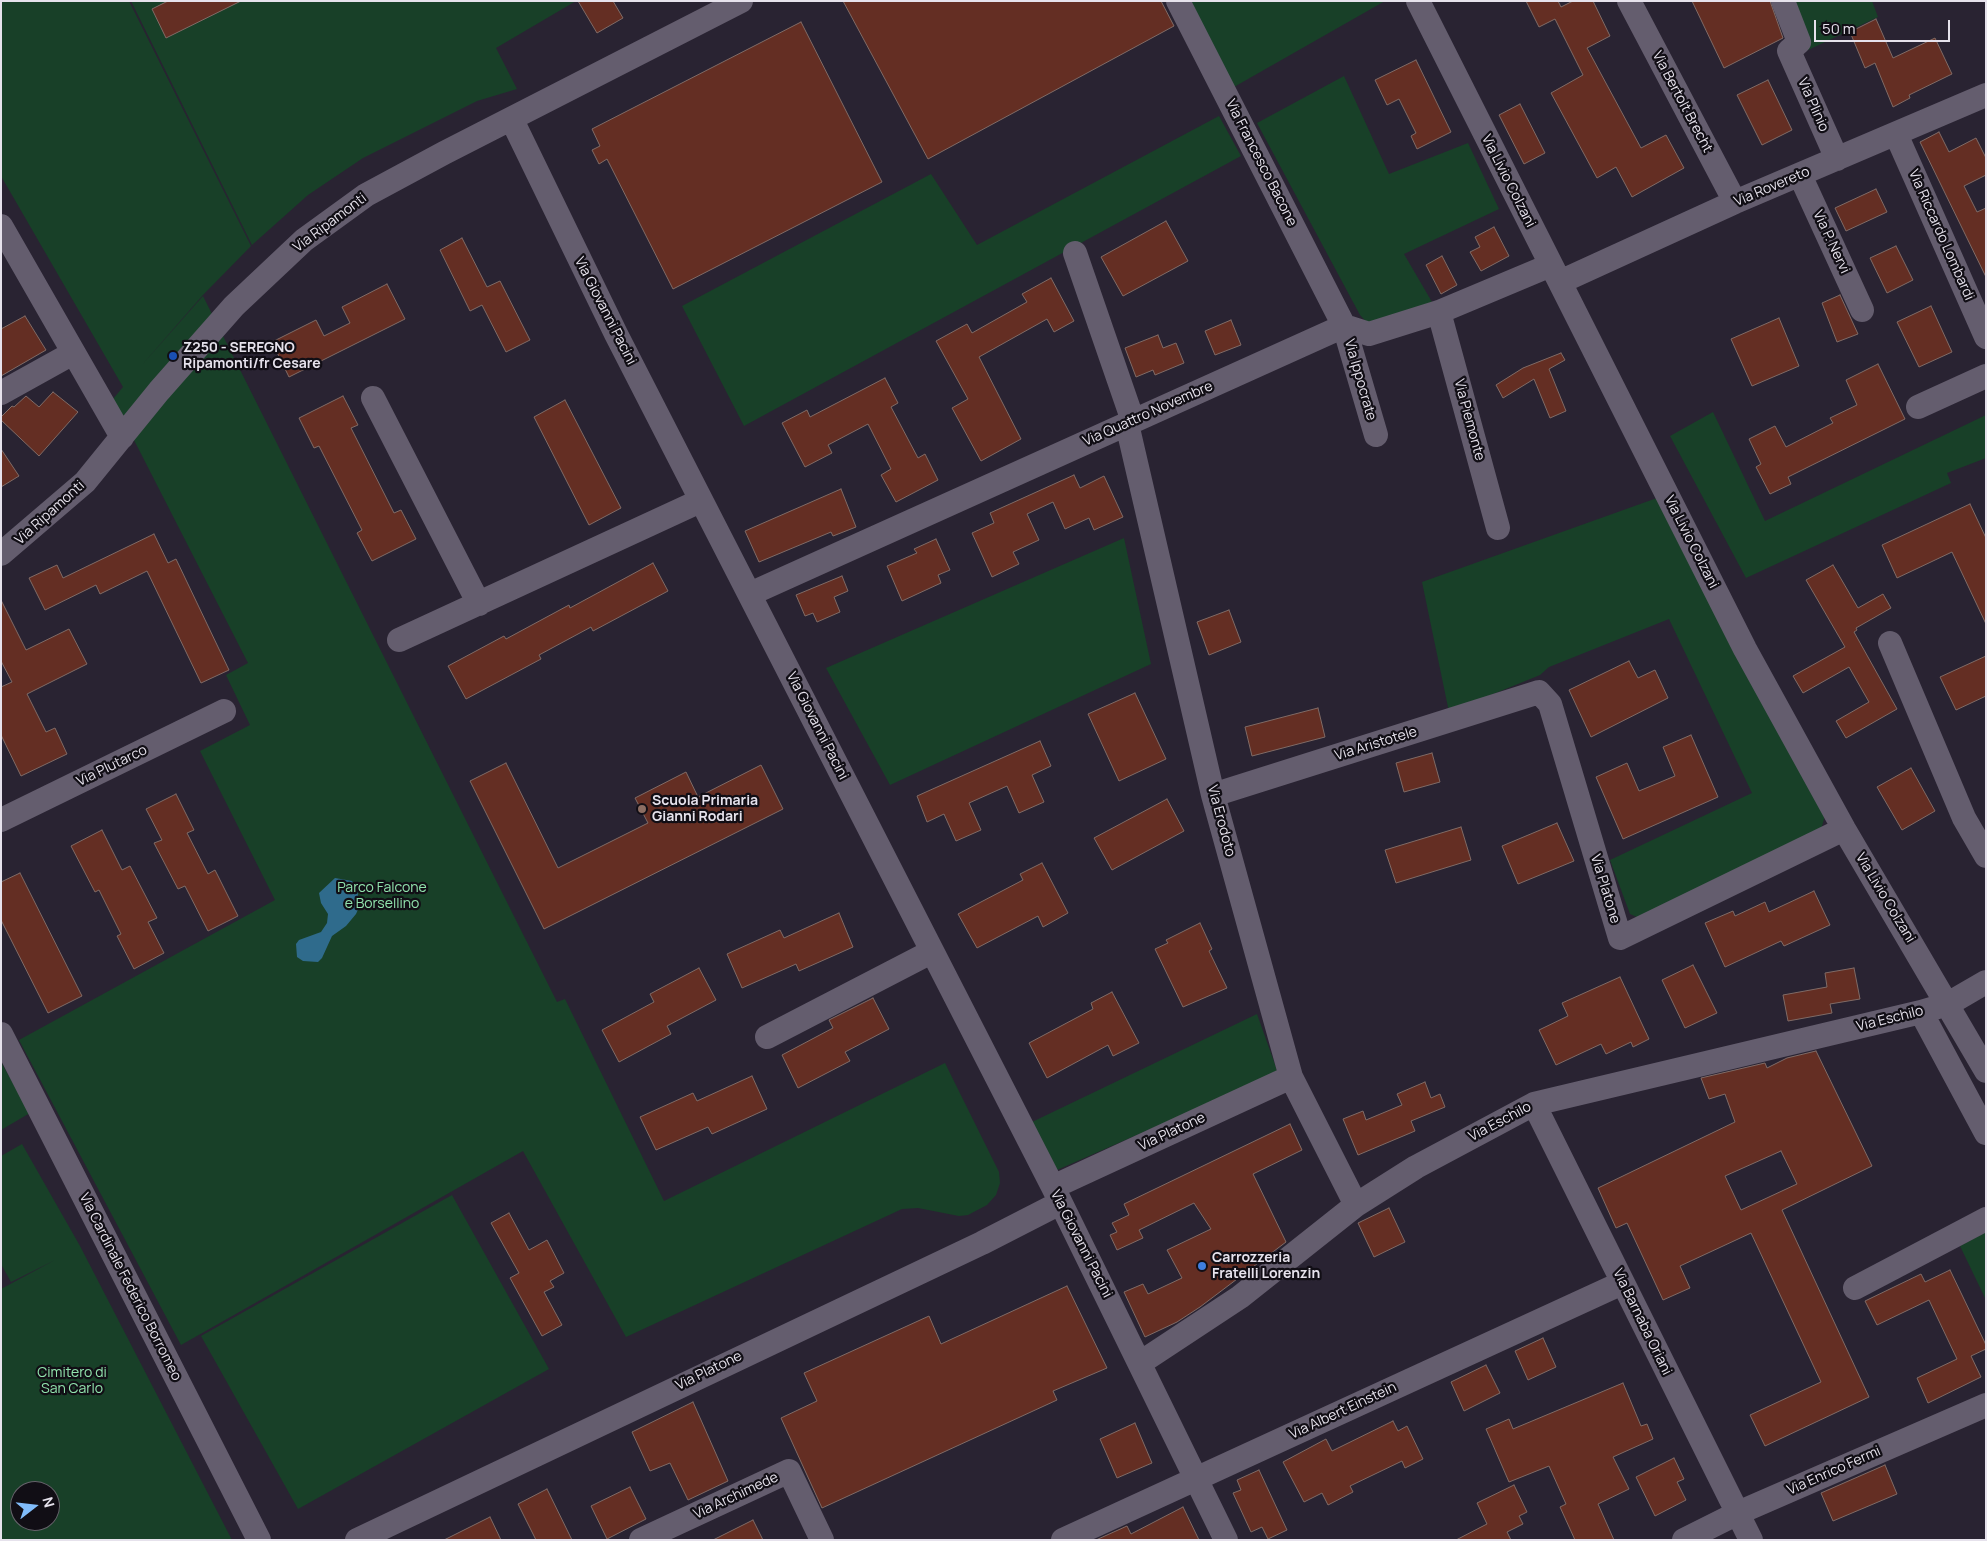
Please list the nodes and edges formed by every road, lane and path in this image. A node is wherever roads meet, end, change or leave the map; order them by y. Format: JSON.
{"nodes":[{"id":1,"x":741,"y":1,"type":"edge"},
{"id":2,"x":1178,"y":1,"type":"edge"},
{"id":3,"x":1418,"y":1,"type":"edge"},
{"id":4,"x":1629,"y":1,"type":"edge"},
{"id":5,"x":1783,"y":1,"type":"edge"},
{"id":6,"x":1983,"y":101,"type":"edge"},
{"id":7,"x":512,"y":120,"type":"junction"},
{"id":8,"x":1896,"y":134,"type":"junction"},
{"id":9,"x":1837,"y":159,"type":"junction"},
{"id":10,"x":1800,"y":175,"type":"junction"},
{"id":11,"x":1735,"y":202,"type":"junction"},
{"id":12,"x":1,"y":226,"type":"edge"},
{"id":13,"x":1076,"y":253,"type":"dead end"},
{"id":14,"x":1555,"y":274,"type":"junction"},
{"id":15,"x":1862,"y":310,"type":"dead end"},
{"id":16,"x":1439,"y":312,"type":"junction"},
{"id":17,"x":1344,"y":326,"type":"junction"},
{"id":18,"x":1986,"y":337,"type":"edge"},
{"id":19,"x":74,"y":353,"type":"junction"},
{"id":20,"x":1986,"y":376,"type":"edge"},
{"id":21,"x":1,"y":393,"type":"edge"},
{"id":22,"x":373,"y":398,"type":"dead end"},
{"id":23,"x":1918,"y":407,"type":"dead end"},
{"id":24,"x":1130,"y":422,"type":"junction"},
{"id":25,"x":1376,"y":435,"type":"dead end"},
{"id":26,"x":122,"y":437,"type":"junction"},
{"id":27,"x":700,"y":501,"type":"junction"},
{"id":28,"x":1498,"y":528,"type":"dead end"},
{"id":29,"x":1,"y":554,"type":"edge"},
{"id":30,"x":750,"y":594,"type":"junction"},
{"id":31,"x":479,"y":604,"type":"junction"},
{"id":32,"x":399,"y":640,"type":"dead end"},
{"id":33,"x":1890,"y":643,"type":"dead end"},
{"id":34,"x":1539,"y":692,"type":"joint"},
{"id":35,"x":224,"y":711,"type":"dead end"},
{"id":36,"x":1213,"y":795,"type":"junction"},
{"id":37,"x":1,"y":820,"type":"edge"},
{"id":38,"x":1844,"y":829,"type":"junction"},
{"id":39,"x":1986,"y":856,"type":"edge"},
{"id":40,"x":931,"y":952,"type":"junction"},
{"id":41,"x":1986,"y":982,"type":"edge"},
{"id":42,"x":1948,"y":1004,"type":"junction"},
{"id":43,"x":1921,"y":1012,"type":"junction"},
{"id":44,"x":1,"y":1034,"type":"edge"},
{"id":45,"x":767,"y":1037,"type":"dead end"},
{"id":46,"x":1983,"y":1066,"type":"edge"},
{"id":47,"x":1956,"y":1074,"type":"junction"},
{"id":48,"x":1291,"y":1077,"type":"junction"},
{"id":49,"x":1534,"y":1104,"type":"junction"},
{"id":50,"x":1986,"y":1133,"type":"edge"},
{"id":51,"x":1056,"y":1195,"type":"junction"},
{"id":52,"x":1356,"y":1205,"type":"junction"},
{"id":53,"x":1986,"y":1219,"type":"edge"},
{"id":54,"x":1622,"y":1284,"type":"junction"},
{"id":55,"x":1855,"y":1288,"type":"dead end"},
{"id":56,"x":1140,"y":1363,"type":"junction"},
{"id":57,"x":1986,"y":1405,"type":"edge"},
{"id":58,"x":1196,"y":1479,"type":"junction"},
{"id":59,"x":1738,"y":1514,"type":"junction"},
{"id":60,"x":259,"y":1540,"type":"edge"},
{"id":61,"x":357,"y":1540,"type":"edge"},
{"id":62,"x":641,"y":1540,"type":"edge"},
{"id":63,"x":822,"y":1540,"type":"edge"},
{"id":64,"x":1063,"y":1540,"type":"edge"},
{"id":65,"x":1226,"y":1540,"type":"edge"},
{"id":66,"x":1684,"y":1540,"type":"edge"},
{"id":67,"x":1751,"y":1540,"type":"edge"}],
"edges":[{"from":1,"to":7,"type":"street","name":"Via Ripamonti"},
{"from":2,"to":17,"type":"street","name":"Via Francesco Bacone"},
{"from":3,"to":14,"type":"street","name":"Via Livio Colzani"},
{"from":4,"to":11,"type":"street","name":"Via Bertolt Brecht"},
{"from":5,"to":9,"type":"street","name":"Via Plinio"},
{"from":6,"to":8,"type":"street","name":"Via Rovereto"},
{"from":7,"to":26,"type":"street","name":"Via Ripamonti"},
{"from":7,"to":27,"type":"street","name":"Via Giovanni Pacini"},
{"from":8,"to":9,"type":"street","name":"Via Rovereto"},
{"from":8,"to":18,"type":"street","name":"Via Riccardo Lombardi"},
{"from":9,"to":10,"type":"street","name":"Via Rovereto"},
{"from":10,"to":11,"type":"street","name":"Via Rovereto"},
{"from":10,"to":15,"type":"street","name":"Via P. Nervi"},
{"from":11,"to":14,"type":"street","name":"Via Rovereto"},
{"from":12,"to":19,"type":"street"},
{"from":13,"to":24,"type":"street","name":"Via Erodoto"},
{"from":14,"to":16,"type":"street"},
{"from":14,"to":38,"type":"street","name":"Via Livio Colzani"},
{"from":16,"to":17,"type":"street"},
{"from":16,"to":28,"type":"street","name":"Via Piemonte"},
{"from":17,"to":24,"type":"street","name":"Via Quattro Novembre"},
{"from":17,"to":25,"type":"street","name":"Via Ippocrate"},
{"from":19,"to":21,"type":"street"},
{"from":19,"to":26,"type":"street"},
{"from":20,"to":23,"type":"street"},
{"from":22,"to":31,"type":"street"},
{"from":24,"to":30,"type":"street","name":"Via Quattro Novembre"},
{"from":24,"to":36,"type":"street","name":"Via Erodoto"},
{"from":26,"to":29,"type":"street","name":"Via Ripamonti"},
{"from":27,"to":30,"type":"street","name":"Via Giovanni Pacini"},
{"from":27,"to":31,"type":"street"},
{"from":30,"to":40,"type":"street","name":"Via Giovanni Pacini"},
{"from":31,"to":32,"type":"street"},
{"from":33,"to":39,"type":"street"},
{"from":34,"to":36,"type":"street","name":"Via Aristotele"},
{"from":34,"to":38,"type":"street","name":"Via Platone"},
{"from":35,"to":37,"type":"street","name":"Via Plutarco"},
{"from":36,"to":48,"type":"street","name":"Via Erodoto"},
{"from":38,"to":42,"type":"street","name":"Via Livio Colzani"},
{"from":40,"to":45,"type":"street"},
{"from":40,"to":51,"type":"street","name":"Via Giovanni Pacini"},
{"from":41,"to":42,"type":"street","name":"Via Eschilo"},
{"from":42,"to":43,"type":"street","name":"Via Eschilo"},
{"from":42,"to":46,"type":"street","name":"Via Livio Colzani"},
{"from":43,"to":47,"type":"street"},
{"from":43,"to":49,"type":"street","name":"Via Eschilo"},
{"from":44,"to":60,"type":"street","name":"Via Cardinale Federico Borromeo"},
{"from":46,"to":47,"type":"street"},
{"from":47,"to":50,"type":"street"},
{"from":48,"to":51,"type":"street","name":"Via Platone"},
{"from":48,"to":52,"type":"street","name":"Via Erodoto"},
{"from":49,"to":52,"type":"street","name":"Via Eschilo"},
{"from":49,"to":54,"type":"street","name":"Via Barnaba Oriani"},
{"from":51,"to":56,"type":"street","name":"Via Giovanni Pacini"},
{"from":51,"to":61,"type":"street","name":"Via Platone"},
{"from":52,"to":56,"type":"street","name":"Via Eschilo"},
{"from":53,"to":55,"type":"street"},
{"from":54,"to":58,"type":"street","name":"Via Albert Einstein"},
{"from":54,"to":59,"type":"street","name":"Via Barnaba Oriani"},
{"from":56,"to":58,"type":"street","name":"Via Giovanni Pacini"},
{"from":57,"to":59,"type":"street","name":"Via Enrico Fermi"},
{"from":58,"to":64,"type":"street","name":"Via Albert Einstein"},
{"from":58,"to":65,"type":"street","name":"Via Giovanni Pacini"},
{"from":59,"to":66,"type":"street","name":"Via Enrico Fermi"},
{"from":59,"to":67,"type":"street","name":"Via Barnaba Oriani"},
{"from":62,"to":63,"type":"street","name":"Via Archimede"}]}
